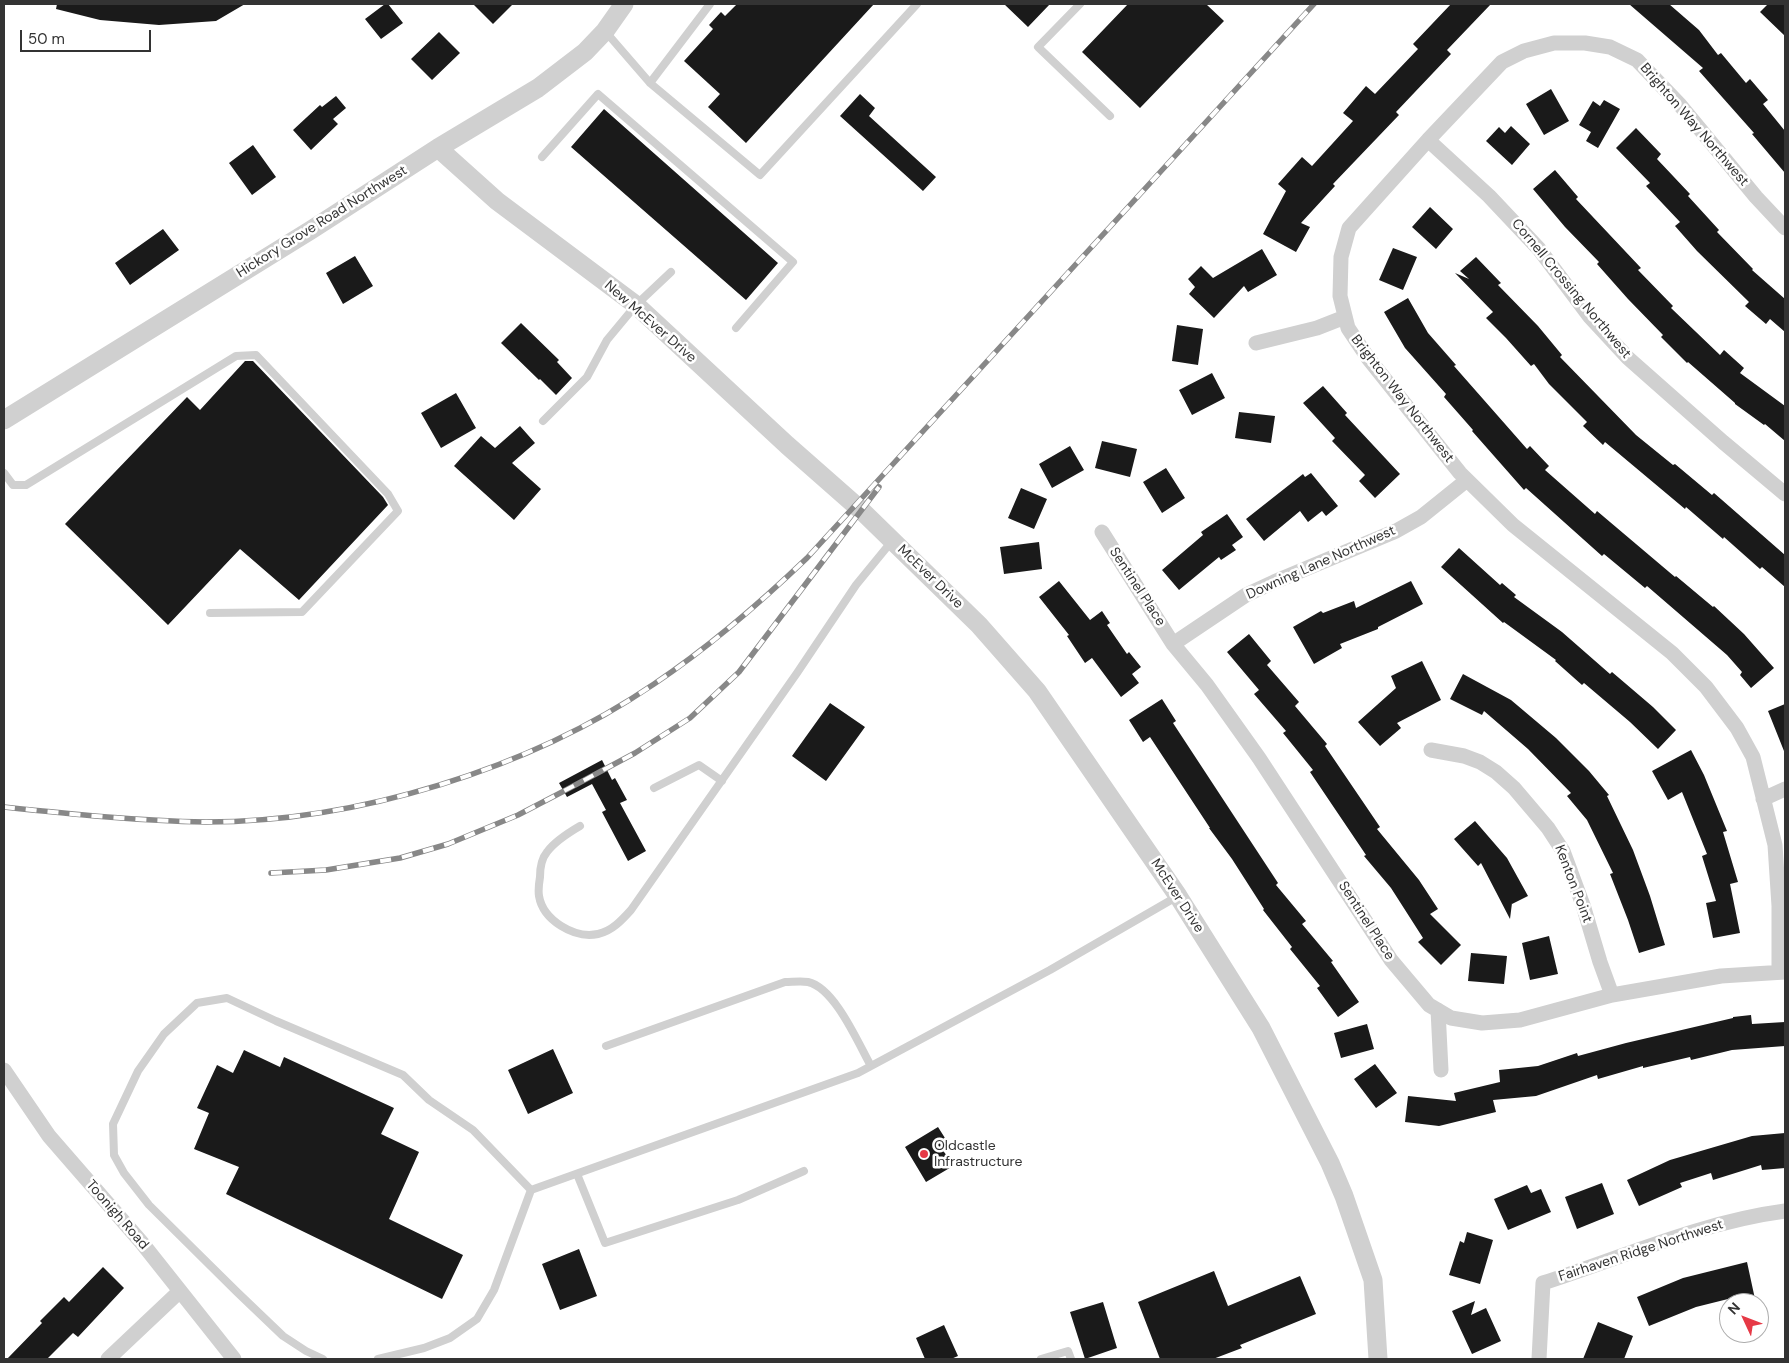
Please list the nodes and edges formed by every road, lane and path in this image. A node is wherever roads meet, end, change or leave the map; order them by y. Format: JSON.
{"nodes":[{"id":1,"x":624,"y":4,"type":"edge"},
{"id":2,"x":710,"y":4,"type":"edge"},
{"id":3,"x":917,"y":4,"type":"edge"},
{"id":4,"x":1080,"y":4,"type":"edge"},
{"id":5,"x":605,"y":31,"type":"junction"},
{"id":6,"x":650,"y":83,"type":"junction"},
{"id":7,"x":1110,"y":116,"type":"dead end"},
{"id":8,"x":1428,"y":140,"type":"junction"},
{"id":9,"x":438,"y":148,"type":"junction"},
{"id":10,"x":542,"y":157,"type":"dead end"},
{"id":11,"x":1785,"y":228,"type":"edge"},
{"id":12,"x":671,"y":272,"type":"dead end"},
{"id":13,"x":636,"y":305,"type":"junction"},
{"id":14,"x":1345,"y":317,"type":"junction"},
{"id":15,"x":736,"y":328,"type":"dead end"},
{"id":16,"x":1256,"y":343,"type":"dead end"},
{"id":17,"x":4,"y":420,"type":"edge"},
{"id":18,"x":543,"y":421,"type":"dead end"},
{"id":19,"x":4,"y":473,"type":"edge"},
{"id":20,"x":1467,"y":480,"type":"junction"},
{"id":21,"x":1785,"y":494,"type":"edge"},
{"id":22,"x":854,"y":505,"type":"joint"},
{"id":23,"x":1102,"y":532,"type":"dead end"},
{"id":24,"x":892,"y":541,"type":"junction"},
{"id":25,"x":210,"y":613,"type":"dead end"},
{"id":26,"x":1173,"y":644,"type":"junction"},
{"id":27,"x":1431,"y":750,"type":"dead end"},
{"id":28,"x":722,"y":781,"type":"junction"},
{"id":29,"x":654,"y":788,"type":"dead end"},
{"id":30,"x":1785,"y":789,"type":"edge"},
{"id":31,"x":1763,"y":799,"type":"junction"},
{"id":32,"x":580,"y":826,"type":"dead end"},
{"id":33,"x":1178,"y":896,"type":"junction"},
{"id":34,"x":1782,"y":972,"type":"edge"},
{"id":35,"x":1612,"y":995,"type":"junction"},
{"id":36,"x":1438,"y":1010,"type":"junction"},
{"id":37,"x":606,"y":1046,"type":"dead end"},
{"id":38,"x":871,"y":1066,"type":"junction"},
{"id":39,"x":4,"y":1070,"type":"edge"},
{"id":40,"x":1441,"y":1070,"type":"dead end"},
{"id":41,"x":804,"y":1171,"type":"dead end"},
{"id":42,"x":577,"y":1174,"type":"junction"},
{"id":43,"x":530,"y":1190,"type":"junction"},
{"id":44,"x":1785,"y":1211,"type":"edge"},
{"id":45,"x":180,"y":1291,"type":"junction"},
{"id":46,"x":1374,"y":1358,"type":"edge"},
{"id":47,"x":108,"y":1359,"type":"edge"},
{"id":48,"x":234,"y":1359,"type":"edge"},
{"id":49,"x":324,"y":1359,"type":"edge"},
{"id":50,"x":378,"y":1359,"type":"edge"},
{"id":51,"x":1041,"y":1359,"type":"edge"},
{"id":52,"x":1071,"y":1359,"type":"edge"},
{"id":53,"x":1539,"y":1359,"type":"edge"}],
"edges":[{"from":1,"to":5,"type":"street","name":"Hickory Grove Road Northwest"},
{"from":2,"to":6,"type":"lane"},
{"from":3,"to":6,"type":"lane"},
{"from":4,"to":7,"type":"lane"},
{"from":5,"to":6,"type":"lane"},
{"from":5,"to":9,"type":"street","name":"Hickory Grove Road Northwest"},
{"from":8,"to":11,"type":"street","name":"Brighton Way Northwest"},
{"from":8,"to":14,"type":"street","name":"Brighton Way Northwest"},
{"from":8,"to":21,"type":"street","name":"Cornell Crossing Northwest"},
{"from":9,"to":13,"type":"street","name":"New McEver Drive"},
{"from":9,"to":17,"type":"street","name":"Hickory Grove Road Northwest"},
{"from":10,"to":15,"type":"lane"},
{"from":12,"to":13,"type":"lane"},
{"from":13,"to":18,"type":"lane"},
{"from":13,"to":22,"type":"street","name":"New McEver Drive"},
{"from":14,"to":16,"type":"street"},
{"from":14,"to":20,"type":"street","name":"Brighton Way Northwest"},
{"from":19,"to":25,"type":"lane"},
{"from":20,"to":26,"type":"street","name":"Downing Lane Northwest"},
{"from":20,"to":31,"type":"street","name":"Brighton Way Northwest"},
{"from":22,"to":24,"type":"street","name":"McEver Drive"},
{"from":23,"to":26,"type":"street","name":"Sentinel Place"},
{"from":24,"to":28,"type":"lane"},
{"from":24,"to":33,"type":"street","name":"McEver Drive"},
{"from":26,"to":36,"type":"street","name":"Sentinel Place"},
{"from":27,"to":35,"type":"street","name":"Kenton Point"},
{"from":28,"to":29,"type":"lane"},
{"from":28,"to":32,"type":"lane"},
{"from":30,"to":31,"type":"street"},
{"from":31,"to":34,"type":"street","name":"Brighton Way Northwest"},
{"from":33,"to":38,"type":"lane"},
{"from":33,"to":46,"type":"street","name":"McEver Drive"},
{"from":34,"to":35,"type":"street","name":"Sentinel Place"},
{"from":35,"to":36,"type":"street","name":"Sentinel Place"},
{"from":36,"to":40,"type":"street"},
{"from":37,"to":38,"type":"lane"},
{"from":38,"to":42,"type":"lane"},
{"from":39,"to":45,"type":"street","name":"Toonigh Road"},
{"from":41,"to":42,"type":"lane"},
{"from":42,"to":43,"type":"lane"},
{"from":43,"to":49,"type":"lane"},
{"from":43,"to":50,"type":"lane"},
{"from":44,"to":53,"type":"street","name":"Fairhaven Ridge Northwest"},
{"from":45,"to":47,"type":"street"},
{"from":45,"to":48,"type":"street","name":"Toonigh Road"},
{"from":51,"to":52,"type":"lane"}]}
